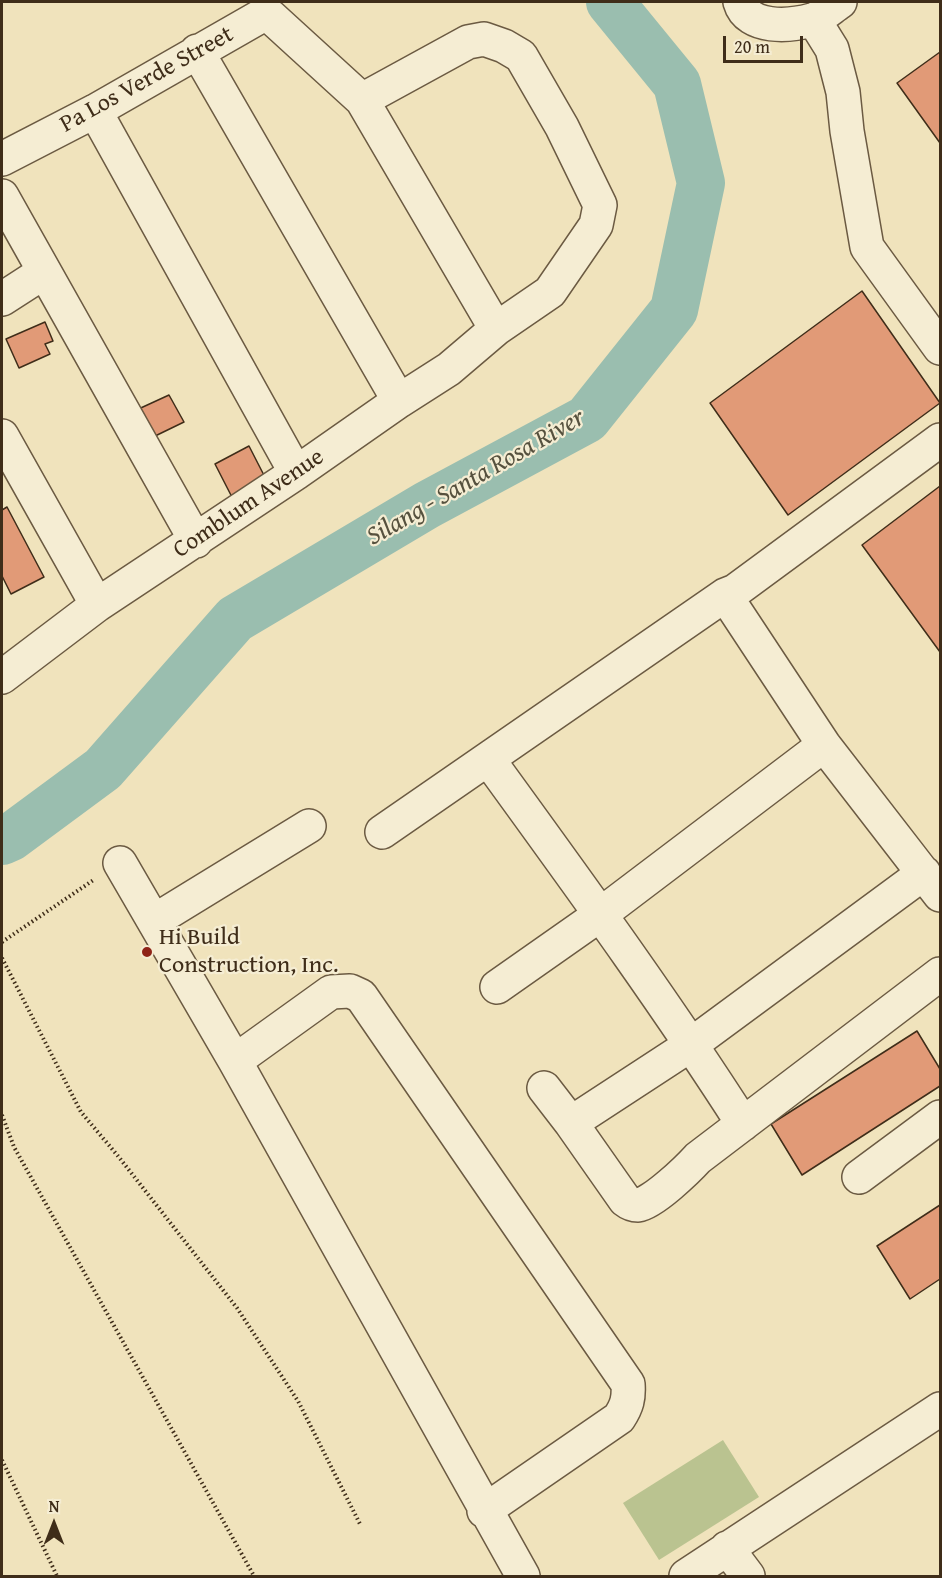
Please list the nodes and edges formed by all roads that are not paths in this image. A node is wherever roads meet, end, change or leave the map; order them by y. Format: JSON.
{"nodes":[{"id":1,"x":740,"y":2,"type":"edge"},
{"id":2,"x":840,"y":2,"type":"edge"},
{"id":3,"x":814,"y":20,"type":"junction"},
{"id":4,"x":197,"y":51,"type":"junction"},
{"id":5,"x":362,"y":100,"type":"junction"},
{"id":6,"x":95,"y":111,"type":"junction"},
{"id":7,"x":2,"y":159,"type":"edge"},
{"id":8,"x":2,"y":196,"type":"edge"},
{"id":9,"x":44,"y":272,"type":"junction"},
{"id":10,"x":2,"y":298,"type":"edge"},
{"id":11,"x":496,"y":329,"type":"junction"},
{"id":12,"x":940,"y":348,"type":"edge"},
{"id":13,"x":399,"y":401,"type":"junction"},
{"id":14,"x":2,"y":436,"type":"edge"},
{"id":15,"x":940,"y":440,"type":"edge"},
{"id":16,"x":296,"y":473,"type":"junction"},
{"id":17,"x":196,"y":541,"type":"junction"},
{"id":18,"x":725,"y":595,"type":"junction"},
{"id":19,"x":97,"y":605,"type":"junction"},
{"id":20,"x":2,"y":677,"type":"edge"},
{"id":21,"x":824,"y":745,"type":"junction"},
{"id":22,"x":488,"y":759,"type":"junction"},
{"id":23,"x":309,"y":826,"type":"dead end"},
{"id":24,"x":382,"y":832,"type":"dead end"},
{"id":25,"x":120,"y":863,"type":"road end"},
{"id":26,"x":932,"y":884,"type":"edge"},
{"id":27,"x":601,"y":914,"type":"junction"},
{"id":28,"x":154,"y":921,"type":"junction"},
{"id":29,"x":940,"y":974,"type":"edge"},
{"id":30,"x":497,"y":987,"type":"dead end"},
{"id":31,"x":692,"y":1044,"type":"junction"},
{"id":32,"x":235,"y":1061,"type":"junction"},
{"id":33,"x":544,"y":1088,"type":"dead end"},
{"id":34,"x":940,"y":1117,"type":"edge"},
{"id":35,"x":571,"y":1123,"type":"junction"},
{"id":36,"x":743,"y":1124,"type":"junction"},
{"id":37,"x":860,"y":1177,"type":"dead end"},
{"id":38,"x":940,"y":1409,"type":"edge"},
{"id":39,"x":484,"y":1511,"type":"junction"},
{"id":40,"x":727,"y":1548,"type":"junction"},
{"id":41,"x":523,"y":1576,"type":"edge"},
{"id":42,"x":686,"y":1576,"type":"edge"},
{"id":43,"x":747,"y":1576,"type":"edge"}],
"edges":[{"from":1,"to":3,"type":"street"},
{"from":2,"to":3,"type":"street"},
{"from":3,"to":12,"type":"street"},
{"from":4,"to":5,"type":"street","name":"Pa Los Verde Street"},
{"from":4,"to":6,"type":"street","name":"Pa Los Verde Street"},
{"from":4,"to":13,"type":"street"},
{"from":5,"to":11,"type":"street"},
{"from":5,"to":11,"type":"street"},
{"from":6,"to":7,"type":"street","name":"Pa Los Verde Street"},
{"from":6,"to":16,"type":"street"},
{"from":8,"to":9,"type":"street"},
{"from":9,"to":10,"type":"street"},
{"from":9,"to":17,"type":"street"},
{"from":11,"to":13,"type":"street","name":"Comblum Avenue"},
{"from":13,"to":16,"type":"street","name":"Comblum Avenue"},
{"from":14,"to":19,"type":"street"},
{"from":15,"to":18,"type":"street"},
{"from":16,"to":17,"type":"street","name":"Comblum Avenue"},
{"from":17,"to":19,"type":"street","name":"Comblum Avenue"},
{"from":18,"to":21,"type":"street"},
{"from":18,"to":22,"type":"street"},
{"from":19,"to":20,"type":"street","name":"Comblum Avenue"},
{"from":21,"to":26,"type":"street"},
{"from":21,"to":27,"type":"street"},
{"from":22,"to":24,"type":"street"},
{"from":22,"to":27,"type":"street"},
{"from":23,"to":28,"type":"street"},
{"from":25,"to":28,"type":"street"},
{"from":26,"to":31,"type":"street"},
{"from":27,"to":30,"type":"street"},
{"from":27,"to":31,"type":"street"},
{"from":28,"to":32,"type":"street"},
{"from":29,"to":36,"type":"street"},
{"from":31,"to":35,"type":"street"},
{"from":31,"to":36,"type":"street"},
{"from":32,"to":39,"type":"street"},
{"from":32,"to":39,"type":"street"},
{"from":33,"to":35,"type":"street"},
{"from":34,"to":37,"type":"street"},
{"from":35,"to":36,"type":"street"},
{"from":38,"to":40,"type":"street"},
{"from":39,"to":41,"type":"street"},
{"from":40,"to":42,"type":"street"},
{"from":40,"to":43,"type":"street"}]}
